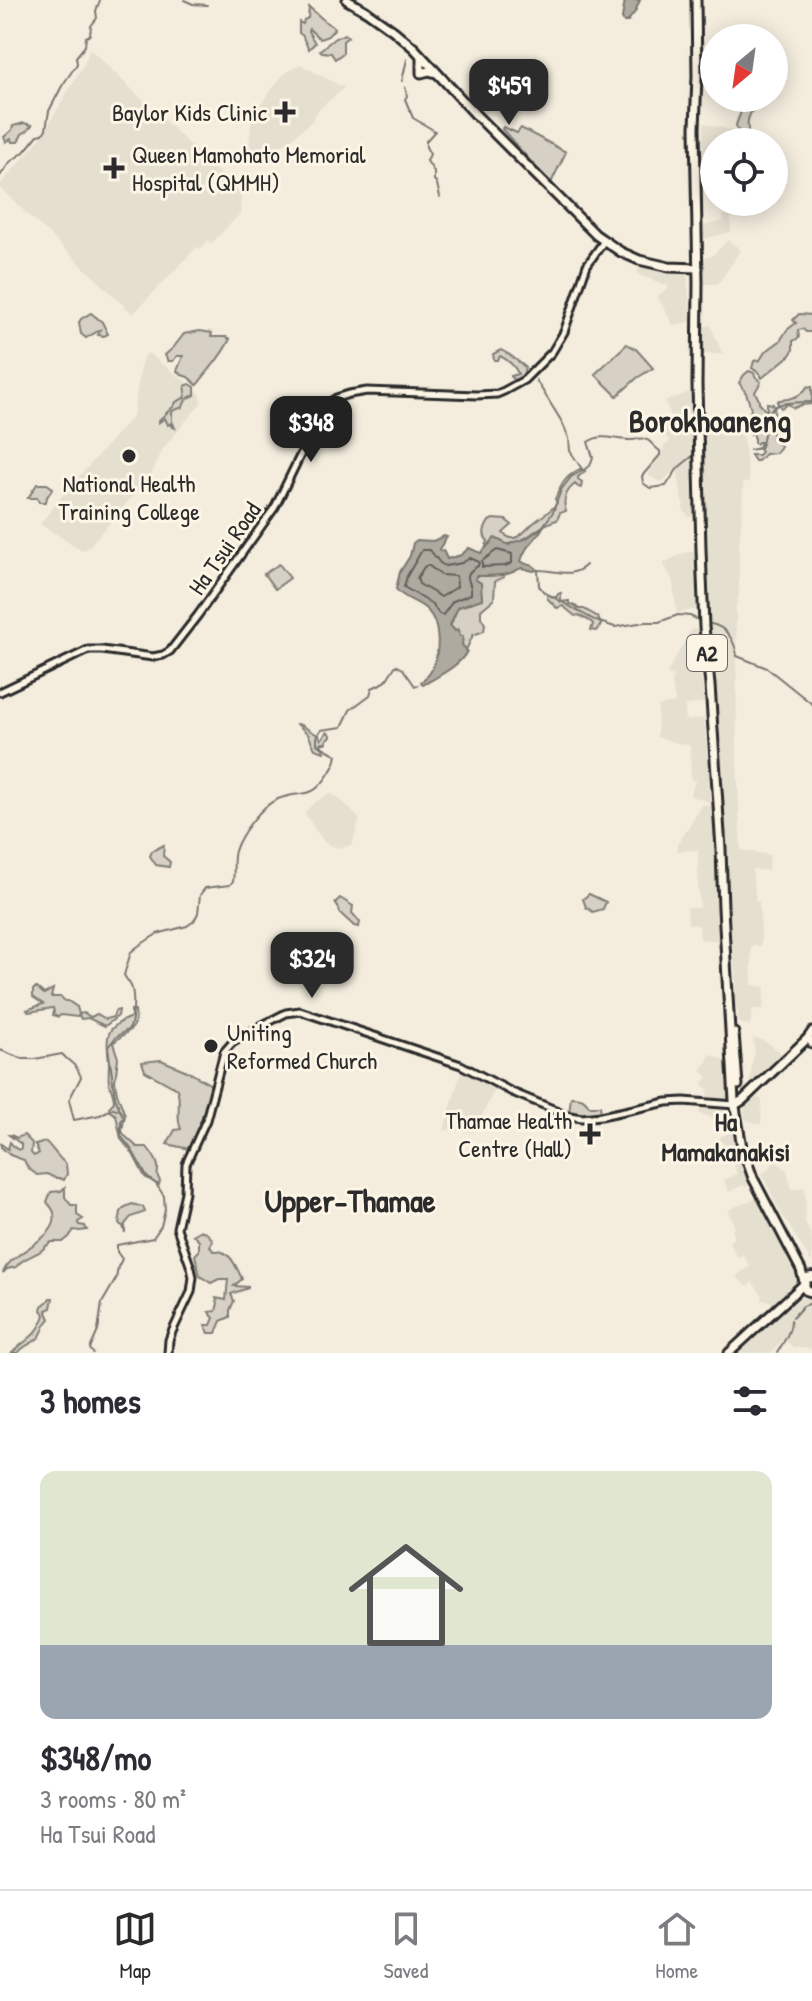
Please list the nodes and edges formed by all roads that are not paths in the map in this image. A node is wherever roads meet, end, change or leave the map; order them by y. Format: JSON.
{"nodes":[{"id":1,"x":347,"y":0,"type":"edge"},
{"id":2,"x":696,"y":0,"type":"edge"},
{"id":3,"x":601,"y":245,"type":"junction"},
{"id":4,"x":698,"y":254,"type":"junction"},
{"id":5,"x":685,"y":269,"type":"junction"},
{"id":6,"x":698,"y":273,"type":"junction"},
{"id":7,"x":0,"y":692,"type":"edge"},
{"id":8,"x":731,"y":1024,"type":"junction"},
{"id":9,"x":811,"y":1039,"type":"edge"},
{"id":10,"x":738,"y":1085,"type":"junction"},
{"id":11,"x":750,"y":1092,"type":"junction"},
{"id":12,"x":737,"y":1104,"type":"junction"},
{"id":13,"x":809,"y":1286,"type":"edge"},
{"id":14,"x":168,"y":1353,"type":"edge"},
{"id":15,"x":729,"y":1353,"type":"edge"}],
"edges":[{"from":1,"to":3,"type":"main road"},
{"from":2,"to":4,"type":"main road","number":"A2"},
{"from":3,"to":5,"type":"main road"},
{"from":3,"to":7,"type":"street","name":"Ha Tsui Road"},
{"from":4,"to":5,"type":"main road"},
{"from":4,"to":6,"type":"main road","number":"A2"},
{"from":5,"to":6,"type":"main road"},
{"from":6,"to":8,"type":"main road","number":"A2"},
{"from":8,"to":10,"type":"main road","number":"A2"},
{"from":8,"to":12,"type":"main road","number":"A2"},
{"from":9,"to":11,"type":"main road"},
{"from":10,"to":11,"type":"main road"},
{"from":10,"to":12,"type":"main road","number":"A2"},
{"from":11,"to":12,"type":"main road"},
{"from":12,"to":13,"type":"main road","number":"A2"},
{"from":12,"to":14,"type":"street"},
{"from":13,"to":15,"type":"main road"}]}
